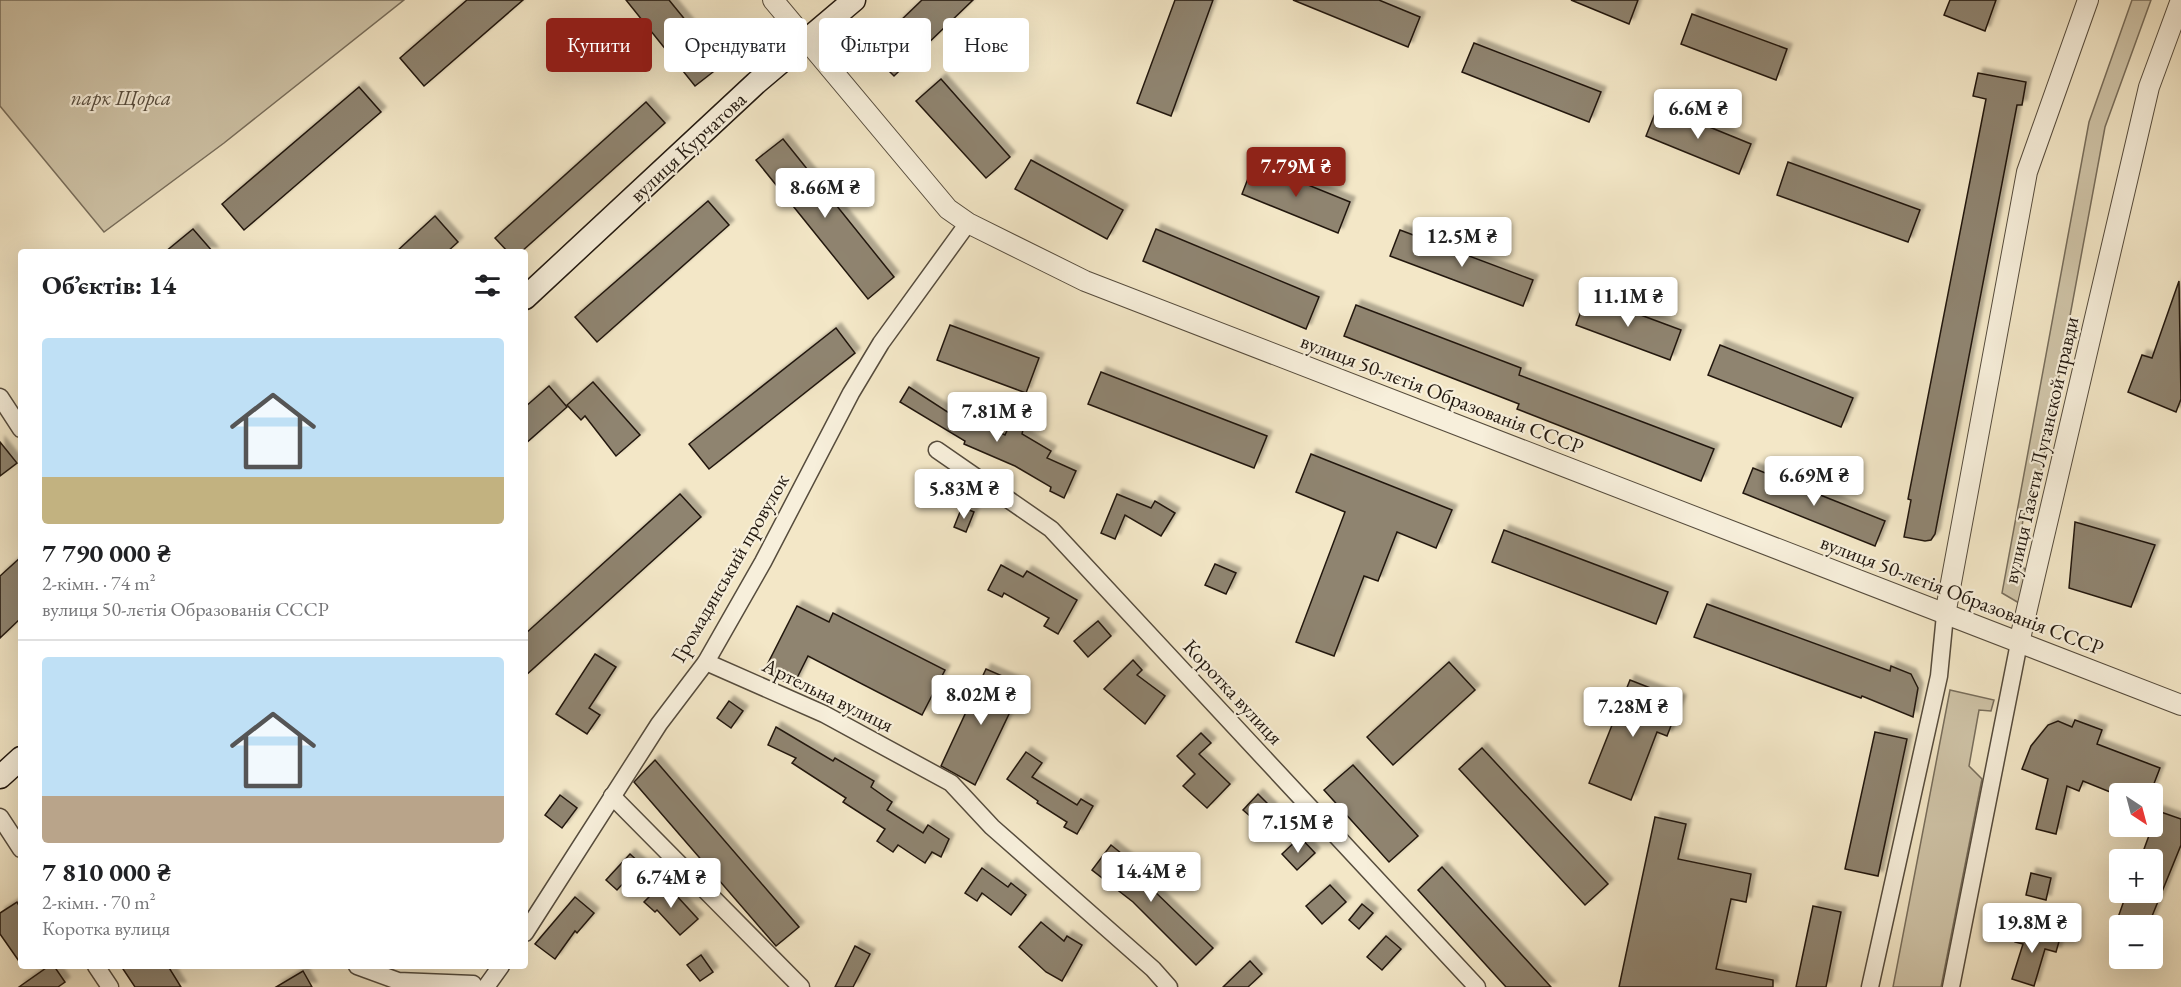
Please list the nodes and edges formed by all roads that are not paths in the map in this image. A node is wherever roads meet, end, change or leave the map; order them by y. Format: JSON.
{"nodes":[{"id":1,"x":773,"y":0,"type":"edge"},
{"id":2,"x":854,"y":0,"type":"edge"},
{"id":3,"x":2088,"y":0,"type":"edge"},
{"id":4,"x":2181,"y":0,"type":"edge"},
{"id":5,"x":788,"y":18,"type":"edge"},
{"id":6,"x":807,"y":42,"type":"joint"},
{"id":7,"x":770,"y":72,"type":"edge"},
{"id":8,"x":968,"y":224,"type":"junction"},
{"id":9,"x":528,"y":295,"type":"edge"},
{"id":10,"x":0,"y":397,"type":"edge"},
{"id":11,"x":18,"y":424,"type":"edge"},
{"id":12,"x":937,"y":450,"type":"dead end"},
{"id":13,"x":1945,"y":615,"type":"junction"},
{"id":14,"x":2019,"y":644,"type":"junction"},
{"id":15,"x":706,"y":662,"type":"junction"},
{"id":16,"x":2181,"y":705,"type":"edge"},
{"id":17,"x":18,"y":761,"type":"edge"},
{"id":18,"x":0,"y":777,"type":"edge"},
{"id":19,"x":612,"y":796,"type":"junction"},
{"id":20,"x":0,"y":817,"type":"edge"},
{"id":21,"x":18,"y":844,"type":"edge"},
{"id":22,"x":528,"y":928,"type":"edge"},
{"id":23,"x":98,"y":969,"type":"edge"},
{"id":24,"x":362,"y":969,"type":"edge"},
{"id":25,"x":499,"y":969,"type":"edge"},
{"id":26,"x":378,"y":980,"type":"edge"},
{"id":27,"x":110,"y":987,"type":"edge"},
{"id":28,"x":475,"y":987,"type":"edge"},
{"id":29,"x":486,"y":987,"type":"edge"},
{"id":30,"x":801,"y":987,"type":"edge"},
{"id":31,"x":1169,"y":987,"type":"edge"},
{"id":32,"x":1476,"y":987,"type":"edge"},
{"id":33,"x":1870,"y":987,"type":"edge"},
{"id":34,"x":1951,"y":987,"type":"edge"}],
"edges":[{"from":1,"to":5,"type":"street","name":"вулиця 50-лєтія Образованія СССР"},
{"from":2,"to":6,"type":"main road","name":"вулиця Курчатова"},
{"from":3,"to":13,"type":"street"},
{"from":4,"to":14,"type":"street","name":"вулиця Газєти Луганской правди"},
{"from":6,"to":8,"type":"street","name":"вулиця 50-лєтія Образованія СССР"},
{"from":7,"to":9,"type":"main road","name":"вулиця Курчатова"},
{"from":8,"to":13,"type":"street","name":"вулиця 50-лєтія Образованія СССР"},
{"from":8,"to":15,"type":"street","name":"Громадянський провулок"},
{"from":10,"to":11,"type":"street"},
{"from":12,"to":32,"type":"street","name":"Коротка вулиця"},
{"from":13,"to":14,"type":"street","name":"вулиця 50-лєтія Образованія СССР"},
{"from":13,"to":33,"type":"street"},
{"from":14,"to":16,"type":"street","name":"вулиця 50-лєтія Образованія СССР"},
{"from":14,"to":34,"type":"street","name":"вулиця Газєти Луганской правди"},
{"from":15,"to":19,"type":"street","name":"Громадянський провулок"},
{"from":15,"to":31,"type":"street","name":"Артельна вулиця"},
{"from":17,"to":18,"type":"main road"},
{"from":19,"to":22,"type":"street","name":"Громадянський провулок"},
{"from":19,"to":30,"type":"street"},
{"from":20,"to":21,"type":"street"},
{"from":23,"to":27,"type":"street"},
{"from":24,"to":26,"type":"street"},
{"from":25,"to":29,"type":"street"},
{"from":26,"to":28,"type":"street"}]}
